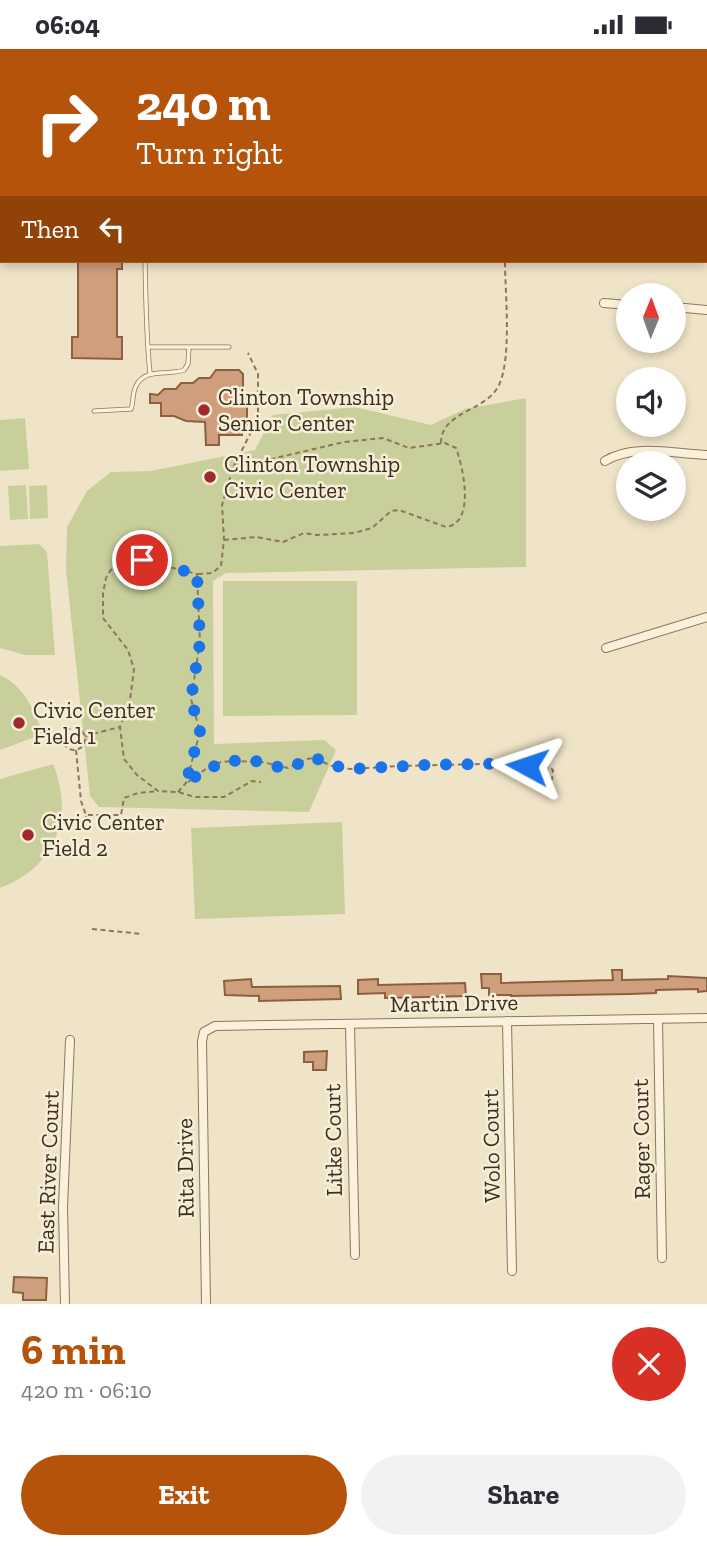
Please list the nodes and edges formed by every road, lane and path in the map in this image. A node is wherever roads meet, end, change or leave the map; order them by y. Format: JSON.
{"nodes":[{"id":1,"x":145,"y":263,"type":"edge"},
{"id":2,"x":505,"y":263,"type":"edge"},
{"id":3,"x":604,"y":303,"type":"dead end"},
{"id":4,"x":616,"y":304,"type":"edge"},
{"id":5,"x":686,"y":308,"type":"edge"},
{"id":6,"x":707,"y":310,"type":"edge"},
{"id":7,"x":150,"y":347,"type":"junction"},
{"id":8,"x":189,"y":347,"type":"junction"},
{"id":9,"x":229,"y":347,"type":"dead end"},
{"id":10,"x":248,"y":353,"type":"dead end"},
{"id":11,"x":150,"y":373,"type":"junction"},
{"id":12,"x":94,"y":411,"type":"dead end"},
{"id":13,"x":441,"y":444,"type":"junction"},
{"id":14,"x":707,"y":455,"type":"edge"},
{"id":15,"x":605,"y":461,"type":"dead end"},
{"id":16,"x":233,"y":468,"type":"junction"},
{"id":17,"x":224,"y":540,"type":"junction"},
{"id":18,"x":197,"y":574,"type":"junction"},
{"id":19,"x":707,"y":617,"type":"edge"},
{"id":20,"x":606,"y":648,"type":"dead end"},
{"id":21,"x":120,"y":727,"type":"junction"},
{"id":22,"x":84,"y":737,"type":"junction"},
{"id":23,"x":76,"y":750,"type":"junction"},
{"id":24,"x":525,"y":763,"type":"junction"},
{"id":25,"x":261,"y":782,"type":"dead end"},
{"id":26,"x":186,"y":783,"type":"junction"},
{"id":27,"x":158,"y":791,"type":"junction"},
{"id":28,"x":178,"y":792,"type":"junction"},
{"id":29,"x":86,"y":815,"type":"junction"},
{"id":30,"x":86,"y":823,"type":"dead end"},
{"id":31,"x":92,"y":929,"type":"dead end"},
{"id":32,"x":143,"y":934,"type":"dead end"},
{"id":33,"x":707,"y":1018,"type":"edge"},
{"id":34,"x":658,"y":1019,"type":"junction"},
{"id":35,"x":508,"y":1021,"type":"junction"},
{"id":36,"x":350,"y":1025,"type":"junction"},
{"id":37,"x":204,"y":1032,"type":"joint"},
{"id":38,"x":71,"y":1040,"type":"dead end"},
{"id":39,"x":355,"y":1255,"type":"dead end"},
{"id":40,"x":662,"y":1258,"type":"dead end"},
{"id":41,"x":512,"y":1271,"type":"dead end"},
{"id":42,"x":65,"y":1304,"type":"edge"},
{"id":43,"x":206,"y":1304,"type":"edge"}],
"edges":[{"from":1,"to":7,"type":"lane"},
{"from":2,"to":13,"type":"path"},
{"from":3,"to":4,"type":"street"},
{"from":5,"to":6,"type":"street"},
{"from":7,"to":8,"type":"lane"},
{"from":7,"to":11,"type":"lane"},
{"from":8,"to":9,"type":"lane"},
{"from":8,"to":11,"type":"lane"},
{"from":10,"to":16,"type":"path"},
{"from":11,"to":12,"type":"lane"},
{"from":13,"to":16,"type":"path"},
{"from":13,"to":17,"type":"path"},
{"from":14,"to":15,"type":"street"},
{"from":16,"to":17,"type":"path"},
{"from":17,"to":18,"type":"path"},
{"from":18,"to":21,"type":"path"},
{"from":18,"to":26,"type":"path"},
{"from":19,"to":20,"type":"street"},
{"from":21,"to":22,"type":"path"},
{"from":21,"to":27,"type":"path"},
{"from":22,"to":23,"type":"path"},
{"from":22,"to":23,"type":"path"},
{"from":23,"to":29,"type":"path"},
{"from":24,"to":24,"type":"path"},
{"from":24,"to":26,"type":"path"},
{"from":25,"to":28,"type":"path"},
{"from":26,"to":28,"type":"path"},
{"from":27,"to":28,"type":"path"},
{"from":27,"to":29,"type":"path"},
{"from":29,"to":30,"type":"path"},
{"from":31,"to":32,"type":"path"},
{"from":33,"to":34,"type":"street","name":"Martin Drive"},
{"from":34,"to":35,"type":"street","name":"Martin Drive"},
{"from":34,"to":40,"type":"street","name":"Rager Court"},
{"from":35,"to":36,"type":"street","name":"Martin Drive"},
{"from":35,"to":41,"type":"street","name":"Wolo Court"},
{"from":36,"to":37,"type":"street","name":"Martin Drive"},
{"from":36,"to":39,"type":"street","name":"Litke Court"},
{"from":37,"to":43,"type":"street","name":"Rita Drive"},
{"from":38,"to":42,"type":"street","name":"East River Court"}]}
